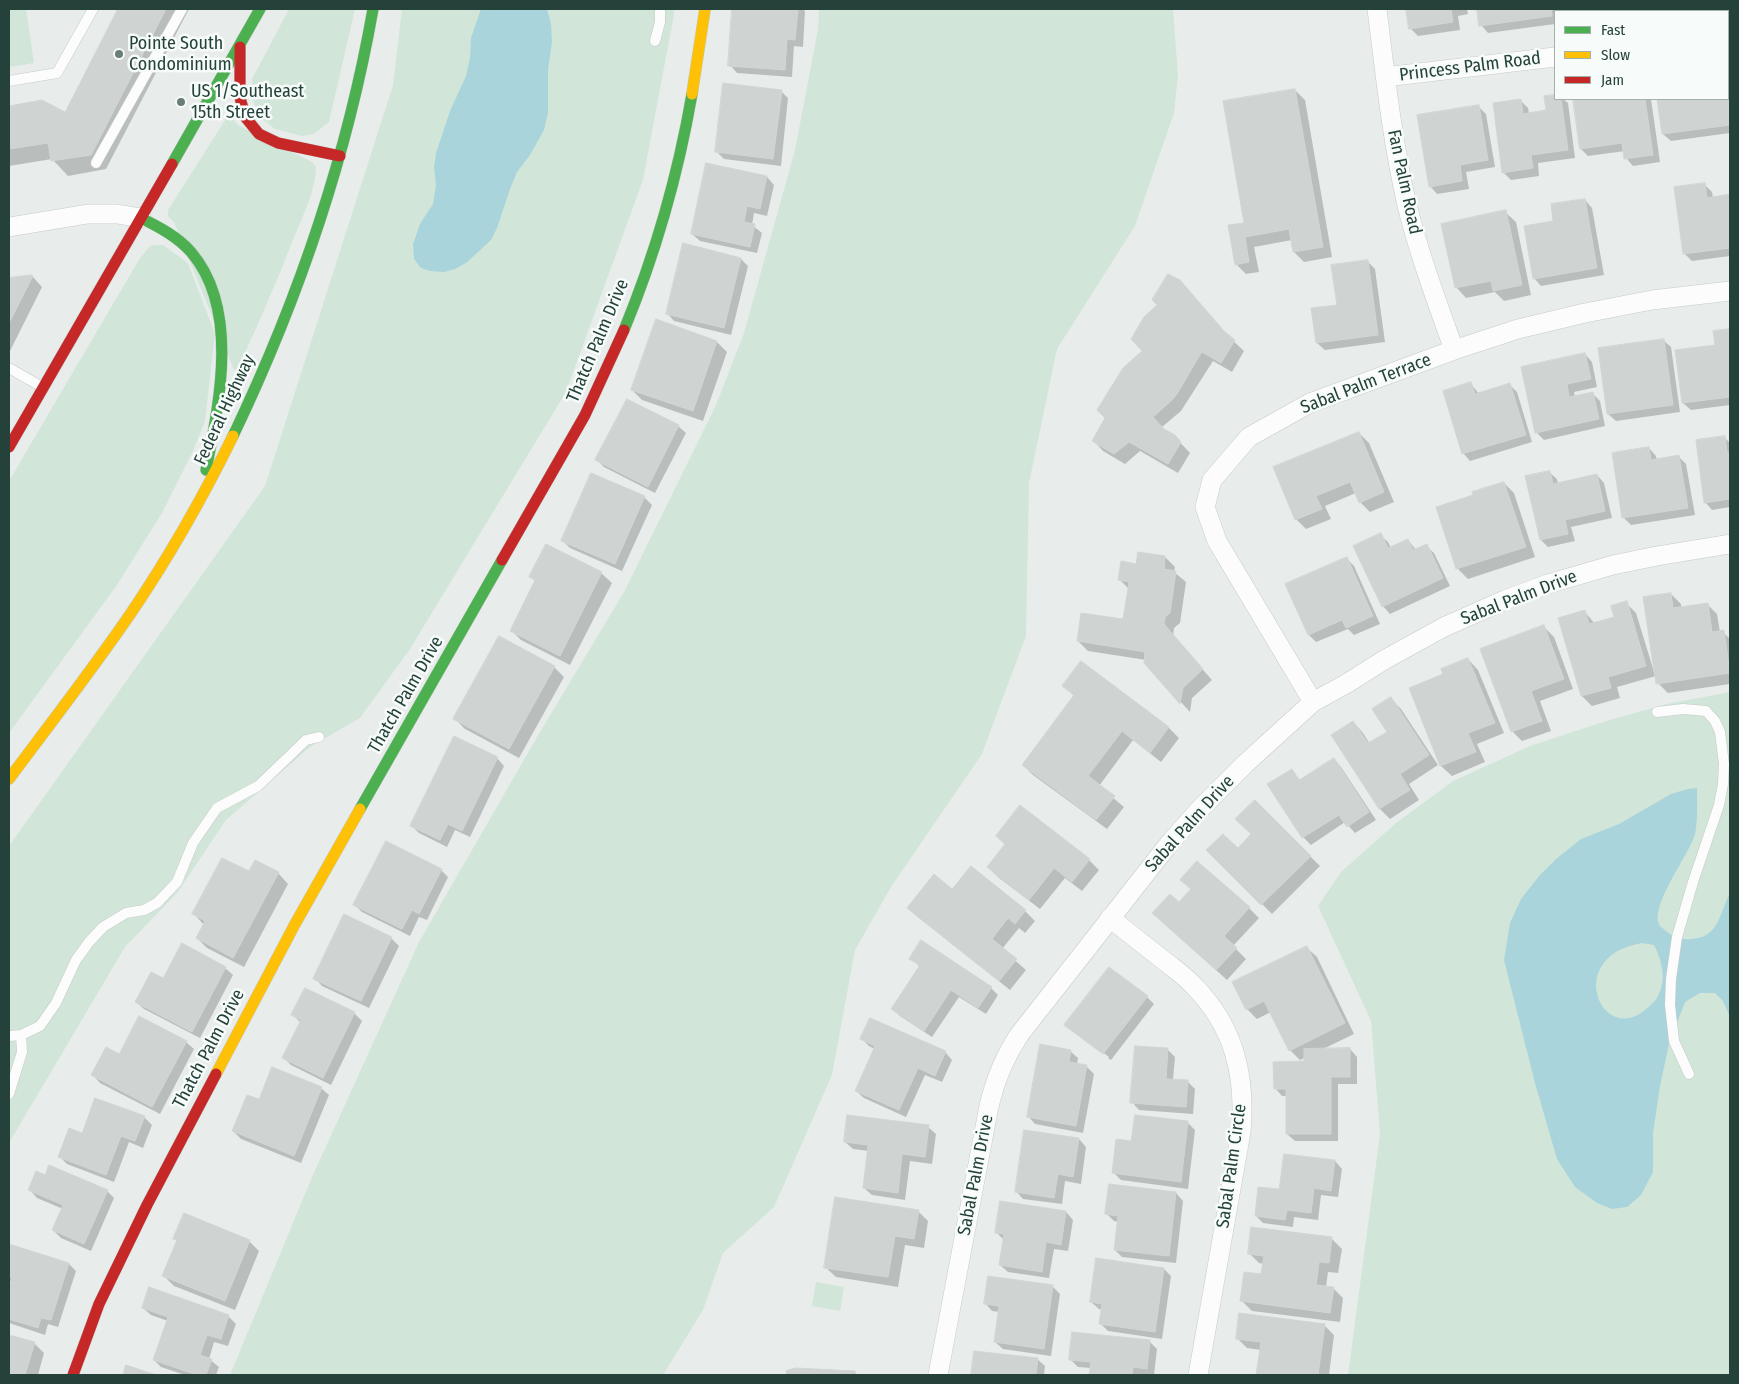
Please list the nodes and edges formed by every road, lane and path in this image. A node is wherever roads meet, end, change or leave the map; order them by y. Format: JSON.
{"nodes":[{"id":1,"x":93,"y":9,"type":"edge"},
{"id":2,"x":182,"y":9,"type":"edge"},
{"id":3,"x":260,"y":9,"type":"edge"},
{"id":4,"x":373,"y":9,"type":"edge"},
{"id":5,"x":660,"y":9,"type":"edge"},
{"id":6,"x":705,"y":9,"type":"edge"},
{"id":7,"x":1377,"y":9,"type":"edge"},
{"id":8,"x":655,"y":41,"type":"dead end"},
{"id":9,"x":240,"y":46,"type":"junction"},
{"id":10,"x":1554,"y":57,"type":"edge"},
{"id":11,"x":1385,"y":77,"type":"junction"},
{"id":12,"x":9,"y":80,"type":"edge"},
{"id":13,"x":340,"y":156,"type":"junction"},
{"id":14,"x":96,"y":163,"type":"dead end"},
{"id":15,"x":141,"y":218,"type":"junction"},
{"id":16,"x":9,"y":226,"type":"edge"},
{"id":17,"x":1730,"y":291,"type":"edge"},
{"id":18,"x":1454,"y":350,"type":"junction"},
{"id":19,"x":9,"y":368,"type":"edge"},
{"id":20,"x":42,"y":387,"type":"junction"},
{"id":21,"x":9,"y":447,"type":"edge"},
{"id":22,"x":201,"y":499,"type":"junction"},
{"id":23,"x":1730,"y":544,"type":"edge"},
{"id":24,"x":1313,"y":702,"type":"junction"},
{"id":25,"x":1657,"y":712,"type":"dead end"},
{"id":26,"x":318,"y":737,"type":"dead end"},
{"id":27,"x":9,"y":779,"type":"edge"},
{"id":28,"x":1110,"y":918,"type":"junction"},
{"id":29,"x":21,"y":1035,"type":"junction"},
{"id":30,"x":9,"y":1036,"type":"edge"},
{"id":31,"x":1689,"y":1074,"type":"dead end"},
{"id":32,"x":9,"y":1094,"type":"edge"},
{"id":33,"x":73,"y":1375,"type":"edge"},
{"id":34,"x":938,"y":1375,"type":"edge"},
{"id":35,"x":1198,"y":1375,"type":"edge"}],
"edges":[{"from":1,"to":12,"type":"lane"},
{"from":2,"to":14,"type":"lane"},
{"from":3,"to":9,"type":"main road"},
{"from":4,"to":13,"type":"main road","name":"Federal Highway"},
{"from":5,"to":8,"type":"lane"},
{"from":6,"to":33,"type":"main road","name":"Thatch Palm Drive"},
{"from":7,"to":11,"type":"street","name":"Fan Palm Road"},
{"from":9,"to":13,"type":"main road"},
{"from":9,"to":15,"type":"main road"},
{"from":10,"to":11,"type":"street","name":"Princess Palm Road"},
{"from":11,"to":18,"type":"street","name":"Fan Palm Road"},
{"from":13,"to":22,"type":"main road","name":"Federal Highway"},
{"from":15,"to":16,"type":"street"},
{"from":15,"to":20,"type":"main road"},
{"from":15,"to":22,"type":"main road"},
{"from":17,"to":18,"type":"street","name":"Sabal Palm Terrace"},
{"from":18,"to":24,"type":"street","name":"Sabal Palm Terrace"},
{"from":19,"to":20,"type":"lane"},
{"from":20,"to":21,"type":"main road"},
{"from":22,"to":27,"type":"main road","name":"Federal Highway"},
{"from":23,"to":24,"type":"street","name":"Sabal Palm Drive"},
{"from":24,"to":28,"type":"street","name":"Sabal Palm Drive"},
{"from":25,"to":31,"type":"lane"},
{"from":26,"to":29,"type":"lane"},
{"from":28,"to":34,"type":"street","name":"Sabal Palm Drive"},
{"from":28,"to":35,"type":"street","name":"Sabal Palm Circle"},
{"from":29,"to":30,"type":"lane"},
{"from":29,"to":32,"type":"lane"}]}
